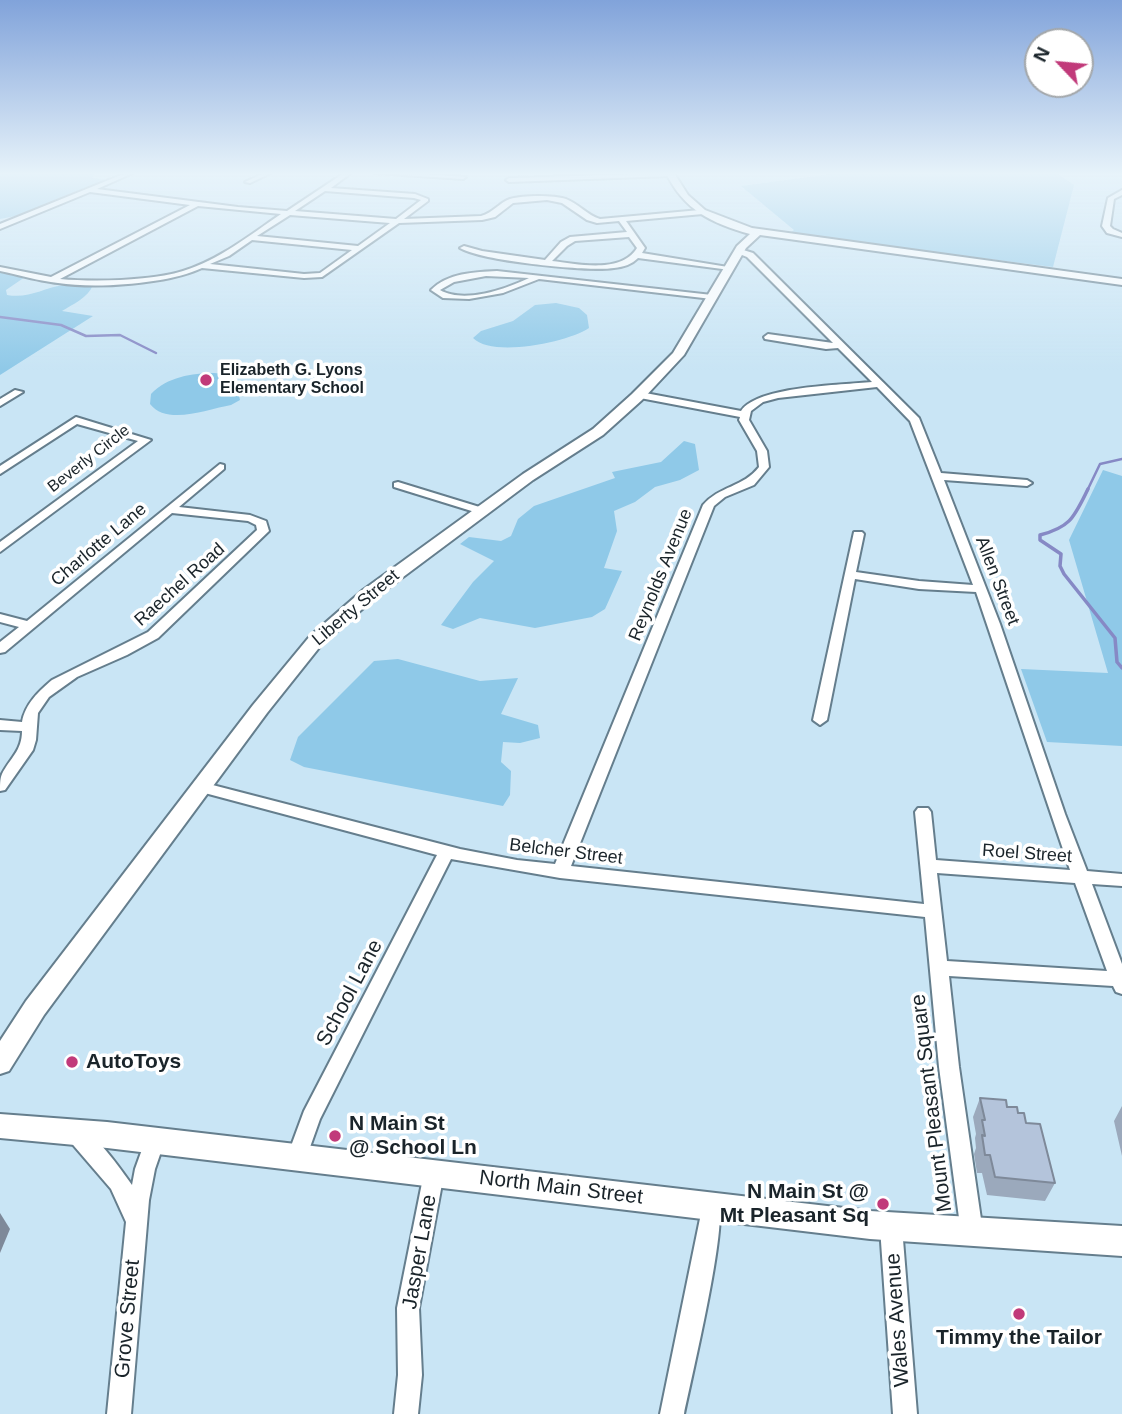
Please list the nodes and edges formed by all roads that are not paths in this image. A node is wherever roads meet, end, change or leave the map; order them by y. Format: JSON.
{"nodes":[{"id":1,"x":129,"y":239,"type":"edge"},
{"id":2,"x":248,"y":239,"type":"edge"},
{"id":3,"x":261,"y":239,"type":"edge"},
{"id":4,"x":373,"y":239,"type":"edge"},
{"id":5,"x":573,"y":239,"type":"edge"},
{"id":6,"x":636,"y":239,"type":"edge"},
{"id":7,"x":736,"y":239,"type":"edge"},
{"id":8,"x":746,"y":239,"type":"edge"},
{"id":9,"x":817,"y":239,"type":"edge"},
{"id":10,"x":740,"y":245,"type":"junction"},
{"id":11,"x":360,"y":248,"type":"junction"},
{"id":12,"x":464,"y":248,"type":"dead end"},
{"id":13,"x":637,"y":255,"type":"junction"},
{"id":14,"x":548,"y":261,"type":"junction"},
{"id":15,"x":204,"y":266,"type":"junction"},
{"id":16,"x":730,"y":268,"type":"junction"},
{"id":17,"x":0,"y":269,"type":"edge"},
{"id":18,"x":536,"y":276,"type":"junction"},
{"id":19,"x":51,"y":280,"type":"junction"},
{"id":20,"x":1122,"y":282,"type":"edge"},
{"id":21,"x":712,"y":297,"type":"junction"},
{"id":22,"x":768,"y":337,"type":"dead end"},
{"id":23,"x":842,"y":345,"type":"junction"},
{"id":24,"x":880,"y":384,"type":"junction"},
{"id":25,"x":18,"y":392,"type":"dead end"},
{"id":26,"x":639,"y":396,"type":"junction"},
{"id":27,"x":0,"y":403,"type":"edge"},
{"id":28,"x":744,"y":415,"type":"junction"},
{"id":29,"x":220,"y":467,"type":"dead end"},
{"id":30,"x":0,"y":471,"type":"edge"},
{"id":31,"x":937,"y":476,"type":"junction"},
{"id":32,"x":1027,"y":483,"type":"dead end"},
{"id":33,"x":398,"y":485,"type":"dead end"},
{"id":34,"x":170,"y":509,"type":"junction"},
{"id":35,"x":482,"y":511,"type":"junction"},
{"id":36,"x":858,"y":534,"type":"dead end"},
{"id":37,"x":0,"y":548,"type":"edge"},
{"id":38,"x":850,"y":575,"type":"junction"},
{"id":39,"x":980,"y":589,"type":"junction"},
{"id":40,"x":0,"y":618,"type":"edge"},
{"id":41,"x":29,"y":625,"type":"junction"},
{"id":42,"x":0,"y":649,"type":"edge"},
{"id":43,"x":820,"y":720,"type":"dead end"},
{"id":44,"x":0,"y":725,"type":"edge"},
{"id":45,"x":28,"y":727,"type":"junction"},
{"id":46,"x":0,"y":786,"type":"edge"},
{"id":47,"x":201,"y":787,"type":"junction"},
{"id":48,"x":923,"y":812,"type":"dead end"},
{"id":49,"x":447,"y":851,"type":"junction"},
{"id":50,"x":929,"y":866,"type":"junction"},
{"id":51,"x":560,"y":872,"type":"junction"},
{"id":52,"x":1080,"y":877,"type":"junction"},
{"id":53,"x":1122,"y":880,"type":"edge"},
{"id":54,"x":933,"y":911,"type":"junction"},
{"id":55,"x":939,"y":968,"type":"junction"},
{"id":56,"x":1120,"y":983,"type":"edge"},
{"id":57,"x":0,"y":1063,"type":"edge"},
{"id":58,"x":0,"y":1126,"type":"edge"},
{"id":59,"x":74,"y":1132,"type":"junction"},
{"id":60,"x":155,"y":1140,"type":"junction"},
{"id":61,"x":297,"y":1157,"type":"junction"},
{"id":62,"x":434,"y":1173,"type":"junction"},
{"id":63,"x":711,"y":1206,"type":"junction"},
{"id":64,"x":136,"y":1223,"type":"junction"},
{"id":65,"x":891,"y":1227,"type":"junction"},
{"id":66,"x":972,"y":1233,"type":"junction"},
{"id":67,"x":1122,"y":1241,"type":"edge"},
{"id":68,"x":118,"y":1414,"type":"edge"},
{"id":69,"x":406,"y":1414,"type":"edge"},
{"id":70,"x":672,"y":1414,"type":"edge"},
{"id":71,"x":905,"y":1414,"type":"edge"}],
"edges":[{"from":1,"to":19,"type":"street"},
{"from":2,"to":15,"type":"street"},
{"from":3,"to":11,"type":"street"},
{"from":4,"to":11,"type":"street"},
{"from":5,"to":14,"type":"street"},
{"from":6,"to":13,"type":"street"},
{"from":7,"to":10,"type":"main road"},
{"from":8,"to":10,"type":"main road","name":"Liberty Street"},
{"from":9,"to":20,"type":"main road"},
{"from":10,"to":16,"type":"main road","name":"Liberty Street"},
{"from":10,"to":23,"type":"street","name":"Allen Street"},
{"from":11,"to":15,"type":"street"},
{"from":12,"to":14,"type":"street"},
{"from":13,"to":14,"type":"street"},
{"from":13,"to":16,"type":"street"},
{"from":15,"to":19,"type":"street"},
{"from":16,"to":21,"type":"main road","name":"Liberty Street"},
{"from":17,"to":19,"type":"street"},
{"from":18,"to":18,"type":"street"},
{"from":18,"to":21,"type":"street"},
{"from":21,"to":26,"type":"main road","name":"Liberty Street"},
{"from":22,"to":23,"type":"street"},
{"from":23,"to":24,"type":"street","name":"Allen Street"},
{"from":24,"to":28,"type":"street"},
{"from":24,"to":31,"type":"street","name":"Allen Street"},
{"from":25,"to":27,"type":"street"},
{"from":26,"to":28,"type":"street"},
{"from":26,"to":35,"type":"main road","name":"Liberty Street"},
{"from":28,"to":51,"type":"street","name":"Reynolds Avenue"},
{"from":29,"to":34,"type":"street","name":"Charlotte Lane"},
{"from":30,"to":37,"type":"street","name":"Beverly Circle"},
{"from":31,"to":32,"type":"street"},
{"from":31,"to":39,"type":"street","name":"Allen Street"},
{"from":33,"to":35,"type":"street"},
{"from":34,"to":41,"type":"street","name":"Charlotte Lane"},
{"from":34,"to":45,"type":"street","name":"Raechel Road"},
{"from":35,"to":47,"type":"main road","name":"Liberty Street"},
{"from":36,"to":38,"type":"street"},
{"from":38,"to":39,"type":"street"},
{"from":38,"to":43,"type":"street"},
{"from":39,"to":52,"type":"street","name":"Allen Street"},
{"from":40,"to":41,"type":"street"},
{"from":41,"to":42,"type":"street","name":"Charlotte Lane"},
{"from":44,"to":45,"type":"street"},
{"from":45,"to":46,"type":"street","name":"Raechel Road"},
{"from":47,"to":49,"type":"street","name":"Belcher Street"},
{"from":47,"to":57,"type":"main road","name":"Liberty Street"},
{"from":48,"to":50,"type":"street","name":"Mount Pleasant Square"},
{"from":49,"to":51,"type":"street","name":"Belcher Street"},
{"from":49,"to":61,"type":"street","name":"School Lane"},
{"from":50,"to":52,"type":"street","name":"Roel Street"},
{"from":50,"to":54,"type":"street","name":"Mount Pleasant Square"},
{"from":51,"to":54,"type":"street","name":"Belcher Street"},
{"from":52,"to":53,"type":"street","name":"Roel Street"},
{"from":52,"to":56,"type":"street","name":"Allen Street"},
{"from":54,"to":55,"type":"street","name":"Mount Pleasant Square"},
{"from":55,"to":56,"type":"street","name":"Mount Pleasant Square"},
{"from":55,"to":66,"type":"street","name":"Mount Pleasant Square"},
{"from":58,"to":59,"type":"main road","name":"North Main Street"},
{"from":59,"to":60,"type":"main road","name":"North Main Street"},
{"from":59,"to":64,"type":"street","name":"Grove Street"},
{"from":60,"to":61,"type":"main road","name":"North Main Street"},
{"from":60,"to":64,"type":"street","name":"Grove Street"},
{"from":61,"to":62,"type":"main road","name":"North Main Street"},
{"from":62,"to":63,"type":"main road","name":"North Main Street"},
{"from":62,"to":69,"type":"street","name":"Jasper Lane"},
{"from":63,"to":65,"type":"main road","name":"North Main Street"},
{"from":63,"to":70,"type":"street"},
{"from":64,"to":68,"type":"street","name":"Grove Street"},
{"from":65,"to":66,"type":"main road","name":"North Main Street"},
{"from":65,"to":71,"type":"street","name":"Wales Avenue"},
{"from":66,"to":67,"type":"main road","name":"North Main Street"}]}
